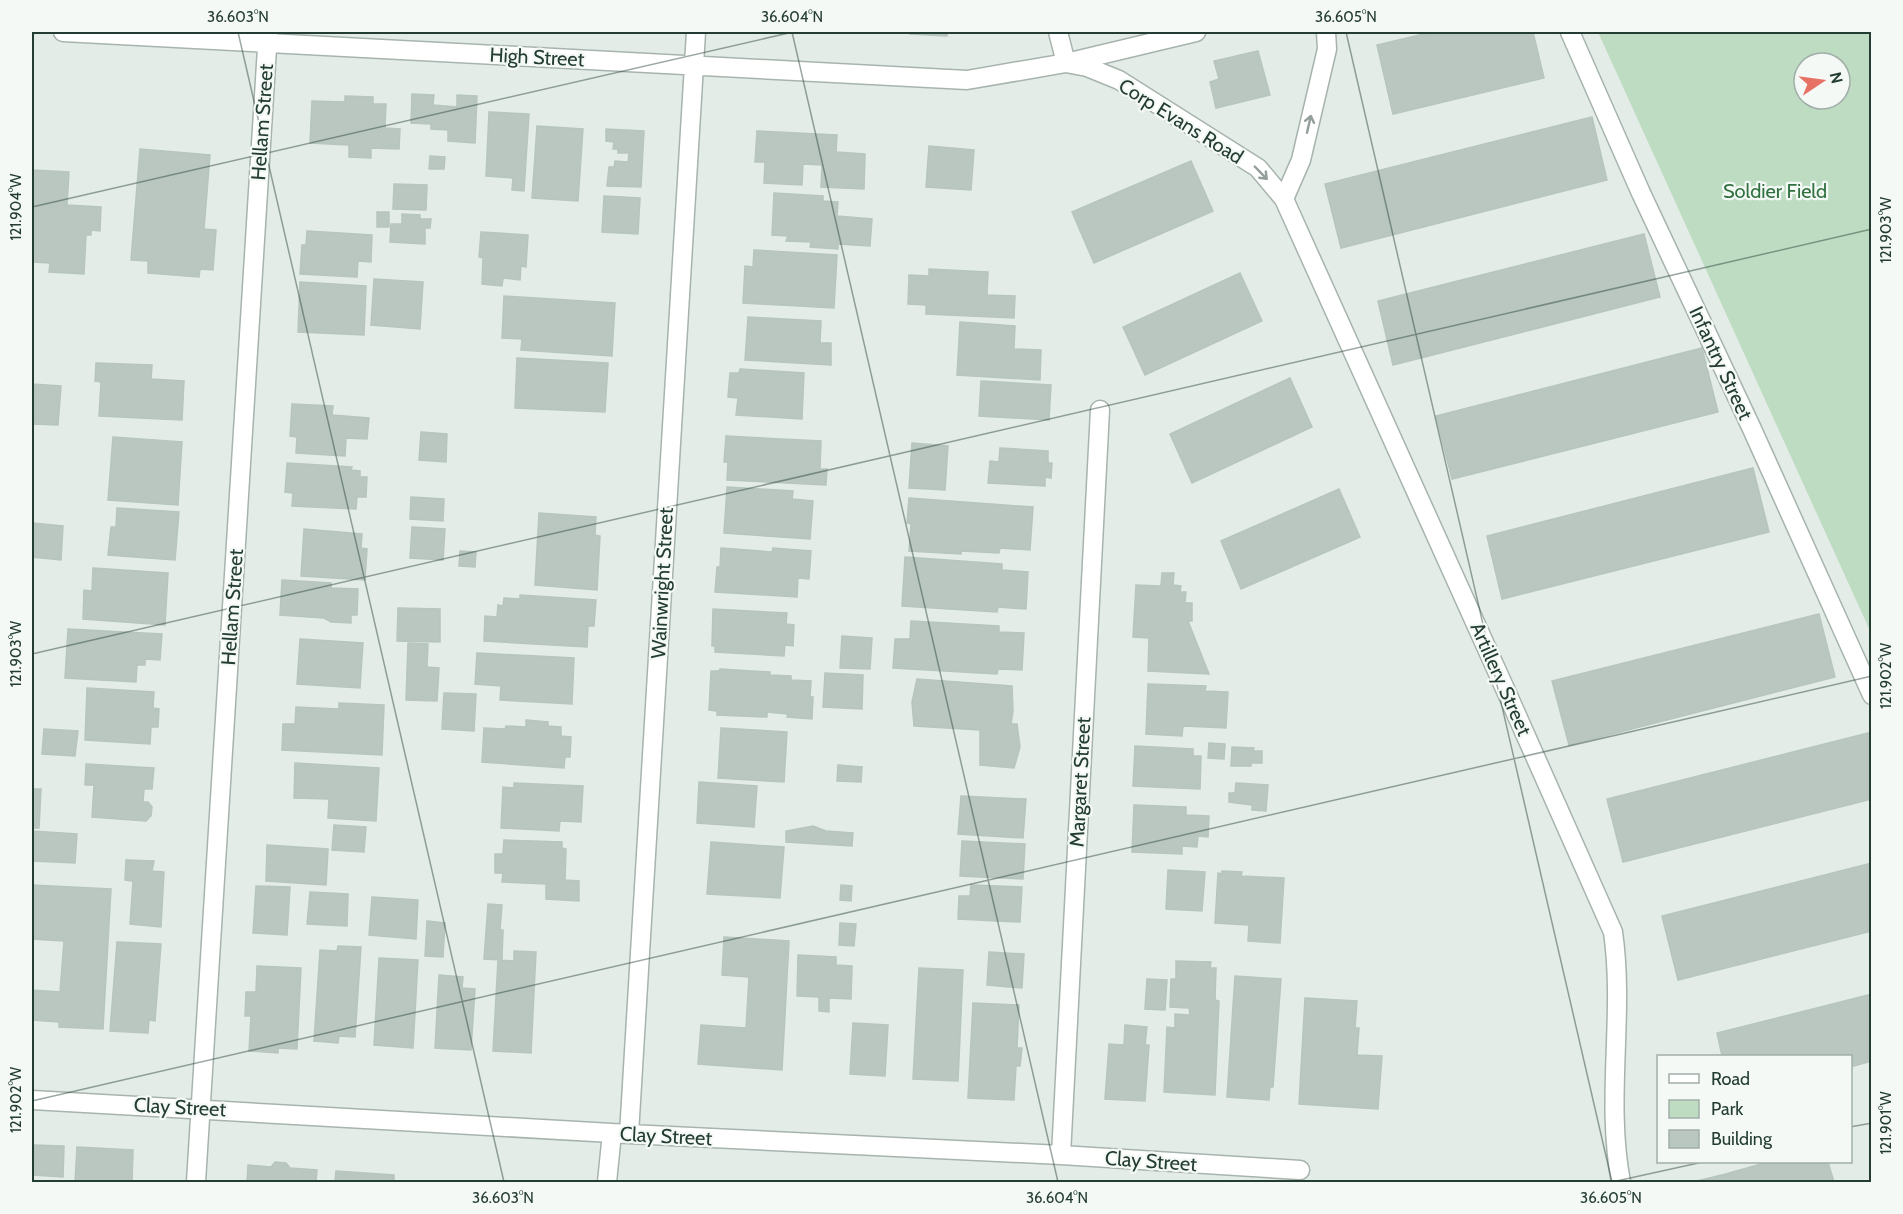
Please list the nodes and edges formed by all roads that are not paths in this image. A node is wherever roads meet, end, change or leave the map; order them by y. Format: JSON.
{"nodes":[{"id":1,"x":63,"y":32,"type":"edge"},
{"id":2,"x":696,"y":32,"type":"edge"},
{"id":3,"x":1058,"y":32,"type":"edge"},
{"id":4,"x":1196,"y":32,"type":"edge"},
{"id":5,"x":1326,"y":32,"type":"edge"},
{"id":6,"x":1570,"y":32,"type":"edge"},
{"id":7,"x":268,"y":37,"type":"edge"},
{"id":8,"x":1066,"y":63,"type":"junction"},
{"id":9,"x":694,"y":65,"type":"junction"},
{"id":10,"x":1284,"y":199,"type":"junction"},
{"id":11,"x":1100,"y":410,"type":"dead end"},
{"id":12,"x":1872,"y":695,"type":"edge"},
{"id":13,"x":32,"y":1100,"type":"edge"},
{"id":14,"x":200,"y":1108,"type":"junction"},
{"id":15,"x":620,"y":1133,"type":"junction"},
{"id":16,"x":1061,"y":1155,"type":"junction"},
{"id":17,"x":1300,"y":1170,"type":"dead end"},
{"id":18,"x":196,"y":1182,"type":"edge"},
{"id":19,"x":607,"y":1182,"type":"edge"},
{"id":20,"x":1621,"y":1182,"type":"edge"}],
"edges":[{"from":1,"to":7,"type":"street","name":"High Street"},
{"from":2,"to":9,"type":"street","name":"Wainwright Street"},
{"from":3,"to":8,"type":"street"},
{"from":4,"to":8,"type":"street"},
{"from":10,"to":5,"type":"street","one_way":true},
{"from":6,"to":12,"type":"street","name":"Infantry Street"},
{"from":7,"to":9,"type":"street","name":"High Street"},
{"from":7,"to":14,"type":"street","name":"Hellam Street"},
{"from":8,"to":9,"type":"street","name":"High Street"},
{"from":8,"to":10,"type":"street","name":"Corp Evans Road","one_way":true},
{"from":9,"to":15,"type":"street","name":"Wainwright Street"},
{"from":10,"to":20,"type":"street","name":"Artillery Street"},
{"from":11,"to":16,"type":"street","name":"Margaret Street"},
{"from":13,"to":14,"type":"street","name":"Clay Street"},
{"from":14,"to":15,"type":"street","name":"Clay Street"},
{"from":14,"to":18,"type":"street","name":"Hellam Street"},
{"from":15,"to":16,"type":"street","name":"Clay Street"},
{"from":15,"to":19,"type":"street","name":"Wainwright Street"},
{"from":16,"to":17,"type":"street","name":"Clay Street"}]}
